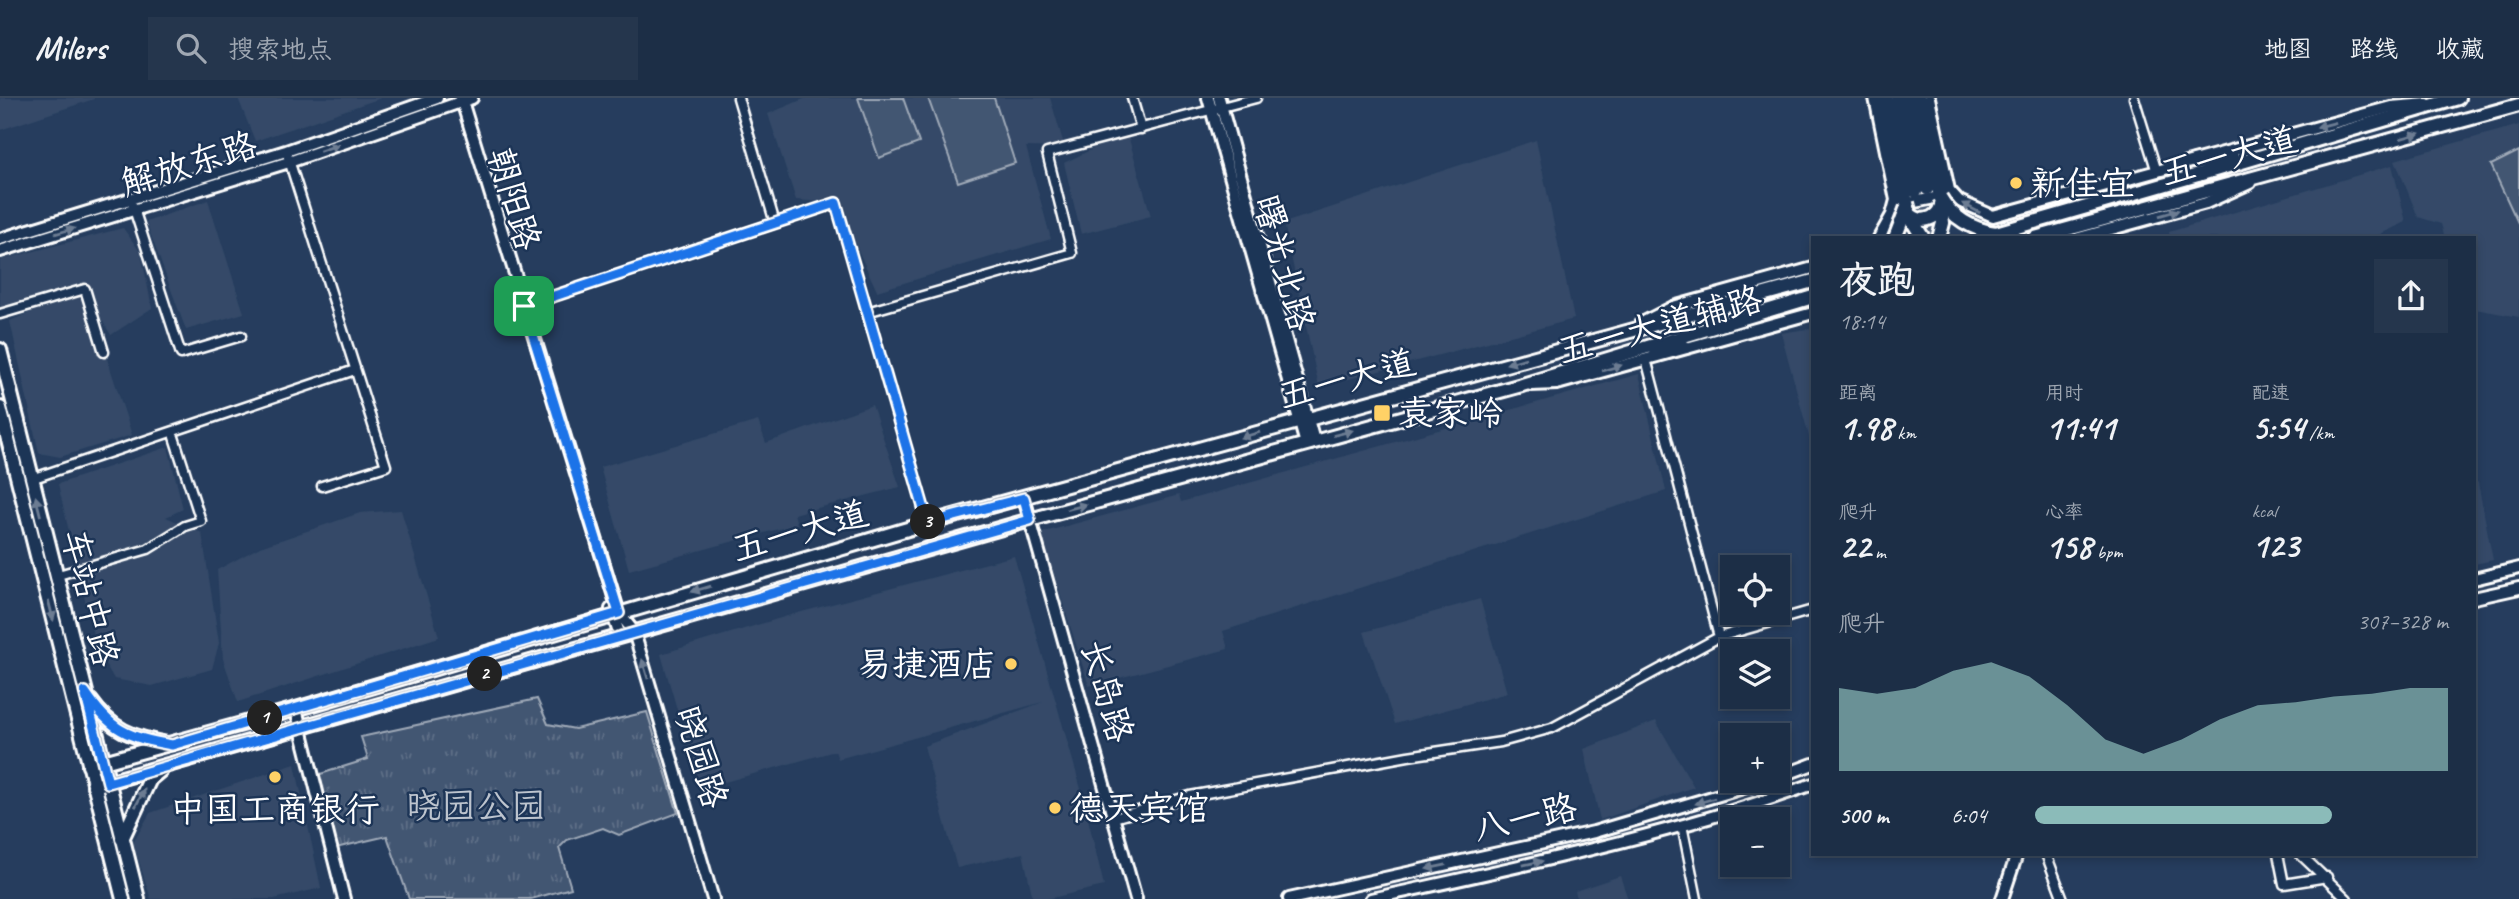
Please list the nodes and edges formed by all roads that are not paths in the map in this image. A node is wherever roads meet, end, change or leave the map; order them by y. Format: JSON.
{"nodes":[{"id":1,"x":437,"y":98,"type":"edge"},
{"id":2,"x":738,"y":98,"type":"edge"},
{"id":3,"x":1132,"y":98,"type":"edge"},
{"id":4,"x":1208,"y":98,"type":"edge"},
{"id":5,"x":1256,"y":98,"type":"edge"},
{"id":6,"x":1875,"y":98,"type":"edge"},
{"id":7,"x":1885,"y":98,"type":"edge"},
{"id":8,"x":1897,"y":98,"type":"edge"},
{"id":9,"x":1908,"y":98,"type":"edge"},
{"id":10,"x":1919,"y":98,"type":"edge"},
{"id":11,"x":1929,"y":98,"type":"edge"},
{"id":12,"x":2134,"y":98,"type":"edge"},
{"id":13,"x":2458,"y":98,"type":"edge"},
{"id":14,"x":461,"y":100,"type":"edge"},
{"id":15,"x":2389,"y":102,"type":"edge"},
{"id":16,"x":2440,"y":103,"type":"junction"},
{"id":17,"x":1217,"y":105,"type":"edge"},
{"id":18,"x":2519,"y":105,"type":"edge"},
{"id":19,"x":1141,"y":129,"type":"junction"},
{"id":20,"x":288,"y":156,"type":"junction"},
{"id":21,"x":2196,"y":169,"type":"junction"},
{"id":22,"x":2157,"y":172,"type":"junction"},
{"id":23,"x":2262,"y":178,"type":"junction"},
{"id":24,"x":1944,"y":199,"type":"junction"},
{"id":25,"x":133,"y":206,"type":"junction"},
{"id":26,"x":1904,"y":207,"type":"junction"},
{"id":27,"x":1993,"y":216,"type":"junction"},
{"id":28,"x":775,"y":223,"type":"junction"},
{"id":29,"x":1997,"y":235,"type":"edge"},
{"id":30,"x":1881,"y":236,"type":"edge"},
{"id":31,"x":1896,"y":236,"type":"edge"},
{"id":32,"x":1922,"y":236,"type":"edge"},
{"id":33,"x":1940,"y":236,"type":"edge"},
{"id":34,"x":2042,"y":236,"type":"edge"},
{"id":35,"x":2086,"y":236,"type":"edge"},
{"id":36,"x":0,"y":239,"type":"edge"},
{"id":37,"x":0,"y":251,"type":"edge"},
{"id":38,"x":1811,"y":269,"type":"edge"},
{"id":39,"x":1811,"y":282,"type":"edge"},
{"id":40,"x":1811,"y":298,"type":"edge"},
{"id":41,"x":524,"y":306,"type":"junction"},
{"id":42,"x":867,"y":312,"type":"junction"},
{"id":43,"x":1811,"y":313,"type":"edge"},
{"id":44,"x":0,"y":314,"type":"edge"},
{"id":45,"x":1632,"y":328,"type":"junction"},
{"id":46,"x":241,"y":336,"type":"dead end"},
{"id":47,"x":1684,"y":341,"type":"junction"},
{"id":48,"x":0,"y":350,"type":"edge"},
{"id":49,"x":104,"y":352,"type":"dead end"},
{"id":50,"x":1643,"y":354,"type":"junction"},
{"id":51,"x":355,"y":370,"type":"junction"},
{"id":52,"x":0,"y":408,"type":"edge"},
{"id":53,"x":1303,"y":420,"type":"junction"},
{"id":54,"x":174,"y":437,"type":"dead end"},
{"id":55,"x":1310,"y":442,"type":"junction"},
{"id":56,"x":31,"y":479,"type":"junction"},
{"id":57,"x":322,"y":486,"type":"dead end"},
{"id":58,"x":1024,"y":498,"type":"junction"},
{"id":59,"x":1030,"y":520,"type":"junction"},
{"id":60,"x":928,"y":523,"type":"junction"},
{"id":61,"x":2519,"y":568,"type":"edge"},
{"id":62,"x":49,"y":578,"type":"junction"},
{"id":63,"x":2476,"y":579,"type":"edge"},
{"id":64,"x":2519,"y":588,"type":"edge"},
{"id":65,"x":2476,"y":598,"type":"edge"},
{"id":66,"x":1811,"y":611,"type":"edge"},
{"id":67,"x":616,"y":614,"type":"junction"},
{"id":68,"x":634,"y":632,"type":"junction"},
{"id":69,"x":620,"y":636,"type":"junction"},
{"id":70,"x":1719,"y":637,"type":"junction"},
{"id":71,"x":85,"y":692,"type":"junction"},
{"id":72,"x":296,"y":709,"type":"junction"},
{"id":73,"x":300,"y":726,"type":"junction"},
{"id":74,"x":172,"y":745,"type":"junction"},
{"id":75,"x":102,"y":762,"type":"junction"},
{"id":76,"x":168,"y":765,"type":"junction"},
{"id":77,"x":1811,"y":765,"type":"edge"},
{"id":78,"x":89,"y":766,"type":"junction"},
{"id":79,"x":1790,"y":773,"type":"edge"},
{"id":80,"x":108,"y":783,"type":"junction"},
{"id":81,"x":1811,"y":785,"type":"edge"},
{"id":82,"x":94,"y":786,"type":"junction"},
{"id":83,"x":1726,"y":793,"type":"edge"},
{"id":84,"x":1114,"y":818,"type":"junction"},
{"id":85,"x":1682,"y":825,"type":"junction"},
{"id":86,"x":122,"y":839,"type":"junction"},
{"id":87,"x":2016,"y":856,"type":"edge"},
{"id":88,"x":2047,"y":856,"type":"edge"},
{"id":89,"x":2278,"y":856,"type":"edge"},
{"id":90,"x":2302,"y":856,"type":"edge"},
{"id":91,"x":2327,"y":877,"type":"junction"},
{"id":92,"x":123,"y":899,"type":"edge"},
{"id":93,"x":138,"y":899,"type":"edge"},
{"id":94,"x":344,"y":899,"type":"edge"},
{"id":95,"x":713,"y":899,"type":"edge"},
{"id":96,"x":1136,"y":899,"type":"edge"},
{"id":97,"x":1289,"y":899,"type":"edge"},
{"id":98,"x":1371,"y":899,"type":"edge"},
{"id":99,"x":1697,"y":899,"type":"edge"},
{"id":100,"x":2003,"y":899,"type":"edge"},
{"id":101,"x":2063,"y":899,"type":"edge"},
{"id":102,"x":2347,"y":899,"type":"edge"}],
"edges":[{"from":1,"to":20,"type":"street","name":"解放东路"},
{"from":2,"to":28,"type":"street"},
{"from":3,"to":19,"type":"street"},
{"from":4,"to":17,"type":"street","name":"曙光北路"},
{"from":5,"to":17,"type":"street"},
{"from":6,"to":26,"type":"street"},
{"from":7,"to":26,"type":"main road"},
{"from":8,"to":9,"type":"main road"},
{"from":10,"to":24,"type":"main road"},
{"from":11,"to":24,"type":"street"},
{"from":12,"to":22,"type":"street"},
{"from":13,"to":16,"type":"main road","name":"五一大道"},
{"from":20,"to":14,"type":"street","name":"解放东路","one_way":true},
{"from":14,"to":41,"type":"street","name":"朝阳路"},
{"from":14,"to":67,"type":"street","name":"朝阳路"},
{"from":15,"to":16,"type":"street"},
{"from":15,"to":21,"type":"street","one_way":true},
{"from":16,"to":21,"type":"main road","name":"五一大道"},
{"from":17,"to":19,"type":"street"},
{"from":17,"to":53,"type":"street","name":"曙光北路"},
{"from":23,"to":18,"type":"main road","name":"五一大道","one_way":true},
{"from":19,"to":42,"type":"street"},
{"from":20,"to":25,"type":"street","name":"解放东路"},
{"from":20,"to":51,"type":"street"},
{"from":21,"to":22,"type":"street"},
{"from":21,"to":29,"type":"main road","name":"五一大道","bridge":true},
{"from":22,"to":27,"type":"street"},
{"from":23,"to":34,"type":"main road","name":"五一大道"},
{"from":35,"to":23,"type":"street","one_way":true},
{"from":24,"to":26,"type":"street"},
{"from":24,"to":26,"type":"main road","bridge":true},
{"from":27,"to":24,"type":"street","one_way":true},
{"from":24,"to":29,"type":"main road","bridge":true},
{"from":24,"to":33,"type":"main road","bridge":true},
{"from":25,"to":36,"type":"street","name":"解放东路"},
{"from":37,"to":25,"type":"street","name":"解放东路","one_way":true},
{"from":25,"to":46,"type":"street"},
{"from":26,"to":30,"type":"street"},
{"from":26,"to":31,"type":"main road","bridge":true},
{"from":26,"to":32,"type":"main road","bridge":true},
{"from":27,"to":29,"type":"street"},
{"from":28,"to":41,"type":"street"},
{"from":28,"to":42,"type":"street"},
{"from":38,"to":45,"type":"street","name":"五一大道辅路"},
{"from":39,"to":45,"type":"main road","name":"五一大道"},
{"from":40,"to":47,"type":"main road","name":"五一大道"},
{"from":41,"to":67,"type":"street","name":"朝阳路"},
{"from":42,"to":60,"type":"street"},
{"from":43,"to":47,"type":"street","name":"五一大道辅路"},
{"from":44,"to":49,"type":"street"},
{"from":45,"to":53,"type":"main road","name":"五一大道","one_way":true},
{"from":47,"to":50,"type":"main road","name":"五一大道"},
{"from":48,"to":56,"type":"main road","name":"车站中路"},
{"from":55,"to":50,"type":"main road","name":"五一大道","one_way":true},
{"from":50,"to":70,"type":"street"},
{"from":51,"to":56,"type":"street"},
{"from":51,"to":57,"type":"street"},
{"from":52,"to":62,"type":"main road","name":"车站中路"},
{"from":53,"to":55,"type":"street","name":"曙光北路"},
{"from":53,"to":58,"type":"main road","name":"五一大道","one_way":true},
{"from":54,"to":62,"type":"street"},
{"from":59,"to":55,"type":"main road","name":"五一大道","one_way":true},
{"from":62,"to":56,"type":"main road","name":"车站中路","one_way":true},
{"from":58,"to":59,"type":"street","name":"长岛路"},
{"from":58,"to":60,"type":"main road","name":"五一大道"},
{"from":59,"to":68,"type":"main road","name":"五一大道"},
{"from":59,"to":84,"type":"street","name":"长岛路"},
{"from":60,"to":67,"type":"main road","name":"五一大道","one_way":true},
{"from":61,"to":63,"type":"street"},
{"from":62,"to":71,"type":"main road","name":"车站中路"},
{"from":62,"to":78,"type":"main road","name":"车站中路","one_way":true},
{"from":64,"to":65,"type":"street"},
{"from":66,"to":70,"type":"street"},
{"from":67,"to":68,"type":"street","name":"朝阳路"},
{"from":67,"to":69,"type":"street","name":"朝阳路"},
{"from":67,"to":72,"type":"main road","name":"五一大道"},
{"from":68,"to":69,"type":"main road","name":"五一大道"},
{"from":95,"to":68,"type":"street","name":"晓园路","one_way":true},
{"from":69,"to":73,"type":"main road","name":"五一大道"},
{"from":70,"to":84,"type":"street"},
{"from":71,"to":74,"type":"main road"},
{"from":71,"to":75,"type":"main road","name":"车站中路"},
{"from":72,"to":73,"type":"street"},
{"from":72,"to":74,"type":"main road","name":"五一大道"},
{"from":73,"to":76,"type":"main road","name":"五一大道"},
{"from":73,"to":94,"type":"street"},
{"from":74,"to":75,"type":"main road","name":"五一大道"},
{"from":75,"to":78,"type":"main road","name":"五一大道"},
{"from":75,"to":80,"type":"main road","name":"车站中路"},
{"from":76,"to":80,"type":"main road","name":"五一大道"},
{"from":86,"to":76,"type":"main road","one_way":true},
{"from":77,"to":79,"type":"street"},
{"from":78,"to":82,"type":"main road","name":"车站中路"},
{"from":80,"to":82,"type":"main road","name":"五一大道"},
{"from":80,"to":86,"type":"main road","name":"车站中路"},
{"from":81,"to":85,"type":"street","name":"八一路"},
{"from":82,"to":92,"type":"main road","name":"车站中路"},
{"from":83,"to":97,"type":"street","name":"八一路","one_way":true},
{"from":84,"to":96,"type":"street","name":"长岛路"},
{"from":98,"to":85,"type":"street","name":"八一路","one_way":true},
{"from":85,"to":99,"type":"street"},
{"from":86,"to":93,"type":"main road","name":"车站中路"},
{"from":87,"to":100,"type":"street"},
{"from":88,"to":101,"type":"street"},
{"from":89,"to":91,"type":"street"},
{"from":90,"to":91,"type":"street"},
{"from":91,"to":102,"type":"street"}]}
